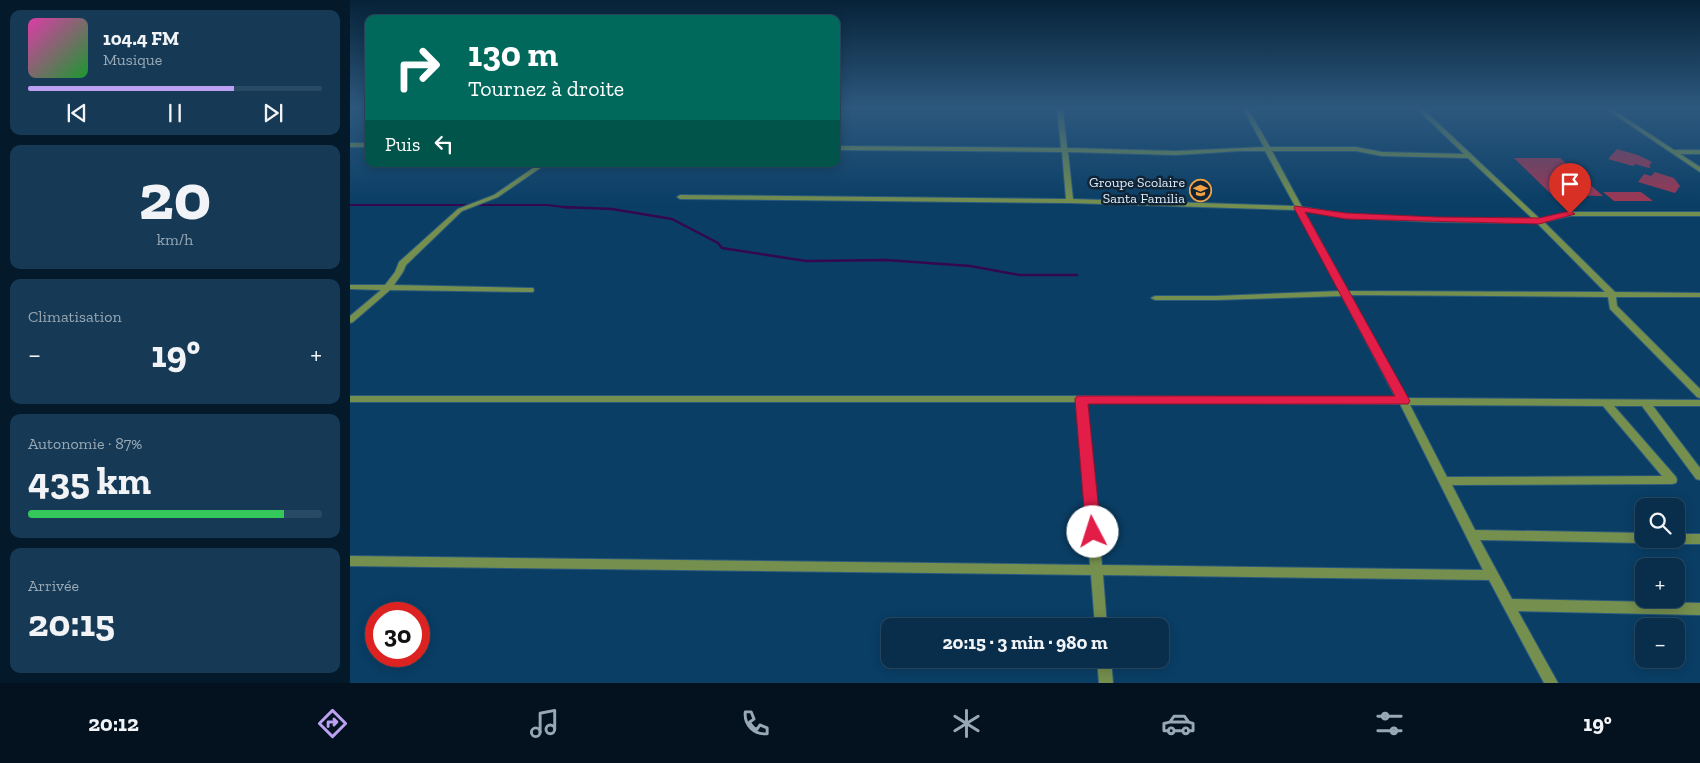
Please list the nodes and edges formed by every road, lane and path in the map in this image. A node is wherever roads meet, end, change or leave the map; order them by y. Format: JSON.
{"nodes":[{"id":1,"x":1063,"y":141,"type":"edge"},
{"id":2,"x":1263,"y":141,"type":"edge"},
{"id":3,"x":1455,"y":141,"type":"edge"},
{"id":4,"x":1657,"y":141,"type":"edge"},
{"id":5,"x":350,"y":145,"type":"edge"},
{"id":6,"x":365,"y":145,"type":"edge"},
{"id":7,"x":840,"y":148,"type":"edge"},
{"id":8,"x":1267,"y":148,"type":"junction"},
{"id":9,"x":1064,"y":150,"type":"junction"},
{"id":10,"x":1674,"y":152,"type":"junction"},
{"id":11,"x":1700,"y":152,"type":"edge"},
{"id":12,"x":1471,"y":156,"type":"junction"},
{"id":13,"x":539,"y":167,"type":"edge"},
{"id":14,"x":1700,"y":170,"type":"edge"},
{"id":15,"x":680,"y":197,"type":"dead end"},
{"id":16,"x":1070,"y":201,"type":"junction"},
{"id":17,"x":1298,"y":208,"type":"junction"},
{"id":18,"x":1700,"y":214,"type":"edge"},
{"id":19,"x":1539,"y":221,"type":"junction"},
{"id":20,"x":350,"y":287,"type":"edge"},
{"id":21,"x":387,"y":287,"type":"junction"},
{"id":22,"x":530,"y":290,"type":"dead end"},
{"id":23,"x":1345,"y":293,"type":"junction"},
{"id":24,"x":1612,"y":294,"type":"junction"},
{"id":25,"x":1700,"y":295,"type":"edge"},
{"id":26,"x":1155,"y":298,"type":"dead end"},
{"id":27,"x":350,"y":320,"type":"edge"},
{"id":28,"x":1700,"y":395,"type":"edge"},
{"id":29,"x":350,"y":399,"type":"edge"},
{"id":30,"x":1082,"y":399,"type":"junction"},
{"id":31,"x":1403,"y":401,"type":"junction"},
{"id":32,"x":1605,"y":402,"type":"junction"},
{"id":33,"x":1645,"y":402,"type":"junction"},
{"id":34,"x":1700,"y":403,"type":"edge"},
{"id":35,"x":1700,"y":476,"type":"edge"},
{"id":36,"x":1444,"y":481,"type":"junction"},
{"id":37,"x":1472,"y":535,"type":"junction"},
{"id":38,"x":1635,"y":538,"type":"edge"},
{"id":39,"x":1685,"y":539,"type":"edge"},
{"id":40,"x":1700,"y":539,"type":"edge"},
{"id":41,"x":350,"y":561,"type":"edge"},
{"id":42,"x":1097,"y":570,"type":"junction"},
{"id":43,"x":1492,"y":574,"type":"junction"},
{"id":44,"x":1509,"y":605,"type":"junction"},
{"id":45,"x":1700,"y":609,"type":"edge"},
{"id":46,"x":1100,"y":618,"type":"edge"},
{"id":47,"x":1105,"y":668,"type":"edge"},
{"id":48,"x":1106,"y":683,"type":"edge"},
{"id":49,"x":1552,"y":683,"type":"edge"}],
"edges":[{"from":1,"to":9,"type":"street"},
{"from":2,"to":8,"type":"street"},
{"from":3,"to":12,"type":"street"},
{"from":4,"to":10,"type":"street"},
{"from":5,"to":6,"type":"street"},
{"from":7,"to":9,"type":"street"},
{"from":8,"to":9,"type":"street"},
{"from":8,"to":12,"type":"street"},
{"from":8,"to":17,"type":"street"},
{"from":9,"to":16,"type":"street"},
{"from":10,"to":11,"type":"street"},
{"from":10,"to":14,"type":"street"},
{"from":12,"to":19,"type":"street"},
{"from":13,"to":21,"type":"street"},
{"from":15,"to":16,"type":"street"},
{"from":16,"to":17,"type":"street"},
{"from":17,"to":19,"type":"street"},
{"from":17,"to":23,"type":"street"},
{"from":18,"to":19,"type":"street"},
{"from":19,"to":24,"type":"street"},
{"from":20,"to":21,"type":"street"},
{"from":21,"to":22,"type":"street"},
{"from":21,"to":27,"type":"street"},
{"from":23,"to":24,"type":"street"},
{"from":23,"to":26,"type":"street"},
{"from":23,"to":31,"type":"street"},
{"from":24,"to":25,"type":"street"},
{"from":24,"to":28,"type":"street"},
{"from":29,"to":30,"type":"street"},
{"from":30,"to":31,"type":"street"},
{"from":30,"to":42,"type":"street"},
{"from":31,"to":32,"type":"street"},
{"from":31,"to":36,"type":"street"},
{"from":32,"to":33,"type":"street"},
{"from":32,"to":36,"type":"street"},
{"from":33,"to":34,"type":"street"},
{"from":33,"to":35,"type":"street"},
{"from":36,"to":37,"type":"street"},
{"from":37,"to":38,"type":"street"},
{"from":37,"to":43,"type":"street"},
{"from":39,"to":40,"type":"street"},
{"from":41,"to":42,"type":"street"},
{"from":42,"to":43,"type":"street"},
{"from":42,"to":46,"type":"street"},
{"from":43,"to":44,"type":"street"},
{"from":44,"to":45,"type":"street"},
{"from":44,"to":49,"type":"street"},
{"from":47,"to":48,"type":"street"}]}
